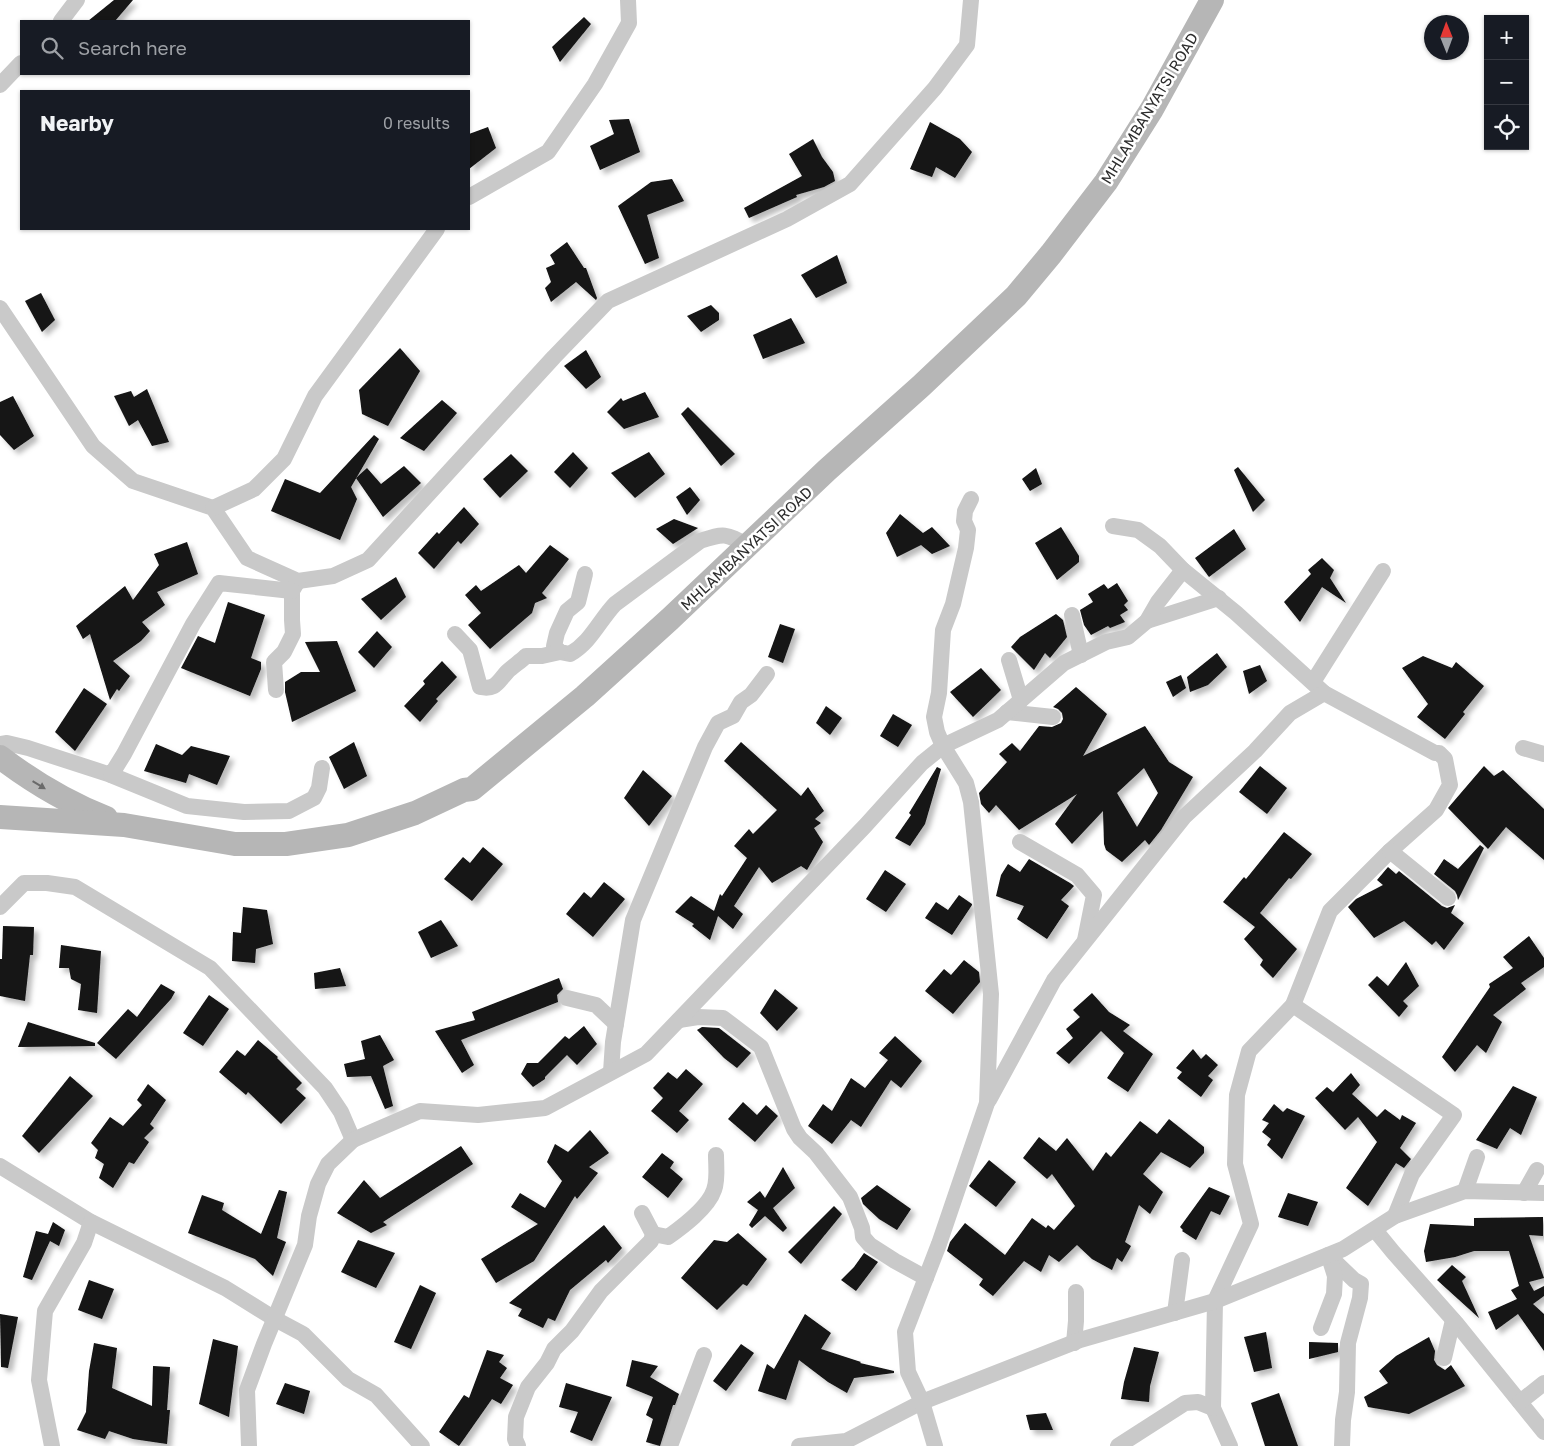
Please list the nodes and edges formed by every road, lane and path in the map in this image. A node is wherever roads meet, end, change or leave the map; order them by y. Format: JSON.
{"nodes":[{"id":1,"x":628,"y":0,"type":"edge"},
{"id":2,"x":971,"y":0,"type":"edge"},
{"id":3,"x":1212,"y":0,"type":"edge"},
{"id":4,"x":70,"y":2,"type":"edge"},
{"id":5,"x":62,"y":20,"type":"edge"},
{"id":6,"x":20,"y":64,"type":"edge"},
{"id":7,"x":0,"y":85,"type":"edge"},
{"id":8,"x":470,"y":196,"type":"edge"},
{"id":9,"x":436,"y":230,"type":"edge"},
{"id":10,"x":0,"y":308,"type":"edge"},
{"id":11,"x":971,"y":499,"type":"dead end"},
{"id":12,"x":213,"y":508,"type":"junction"},
{"id":13,"x":1113,"y":526,"type":"dead end"},
{"id":14,"x":748,"y":546,"type":"junction"},
{"id":15,"x":1183,"y":570,"type":"junction"},
{"id":16,"x":1383,"y":571,"type":"dead end"},
{"id":17,"x":585,"y":574,"type":"dead end"},
{"id":18,"x":295,"y":586,"type":"junction"},
{"id":19,"x":1218,"y":598,"type":"junction"},
{"id":20,"x":1072,"y":615,"type":"dead end"},
{"id":21,"x":1147,"y":621,"type":"junction"},
{"id":22,"x":455,"y":634,"type":"dead end"},
{"id":23,"x":560,"y":652,"type":"junction"},
{"id":24,"x":1081,"y":655,"type":"junction"},
{"id":25,"x":1009,"y":660,"type":"dead end"},
{"id":26,"x":767,"y":674,"type":"dead end"},
{"id":27,"x":1318,"y":688,"type":"junction"},
{"id":28,"x":276,"y":690,"type":"dead end"},
{"id":29,"x":1021,"y":700,"type":"junction"},
{"id":30,"x":1007,"y":712,"type":"junction"},
{"id":31,"x":1053,"y":717,"type":"dead end"},
{"id":32,"x":0,"y":744,"type":"edge"},
{"id":33,"x":943,"y":746,"type":"junction"},
{"id":34,"x":1523,"y":748,"type":"dead end"},
{"id":35,"x":1544,"y":754,"type":"edge"},
{"id":36,"x":0,"y":757,"type":"edge"},
{"id":37,"x":322,"y":768,"type":"dead end"},
{"id":38,"x":111,"y":774,"type":"junction"},
{"id":39,"x":0,"y":817,"type":"edge"},
{"id":40,"x":124,"y":825,"type":"junction"},
{"id":41,"x":1020,"y":842,"type":"dead end"},
{"id":42,"x":1390,"y":851,"type":"junction"},
{"id":43,"x":1448,"y":898,"type":"dead end"},
{"id":44,"x":0,"y":907,"type":"edge"},
{"id":45,"x":1084,"y":944,"type":"junction"},
{"id":46,"x":567,"y":998,"type":"dead end"},
{"id":47,"x":1293,"y":1005,"type":"junction"},
{"id":48,"x":679,"y":1020,"type":"junction"},
{"id":49,"x":616,"y":1024,"type":"junction"},
{"id":50,"x":611,"y":1072,"type":"junction"},
{"id":51,"x":987,"y":1103,"type":"junction"},
{"id":52,"x":353,"y":1140,"type":"junction"},
{"id":53,"x":716,"y":1155,"type":"dead end"},
{"id":54,"x":1477,"y":1157,"type":"dead end"},
{"id":55,"x":0,"y":1166,"type":"edge"},
{"id":56,"x":1537,"y":1170,"type":"dead end"},
{"id":57,"x":1464,"y":1191,"type":"junction"},
{"id":58,"x":1524,"y":1193,"type":"junction"},
{"id":59,"x":1544,"y":1193,"type":"edge"},
{"id":60,"x":642,"y":1213,"type":"dead end"},
{"id":61,"x":1395,"y":1216,"type":"junction"},
{"id":62,"x":91,"y":1222,"type":"junction"},
{"id":63,"x":1375,"y":1230,"type":"junction"},
{"id":64,"x":653,"y":1234,"type":"junction"},
{"id":65,"x":1328,"y":1255,"type":"junction"},
{"id":66,"x":1182,"y":1260,"type":"dead end"},
{"id":67,"x":926,"y":1278,"type":"junction"},
{"id":68,"x":1076,"y":1292,"type":"dead end"},
{"id":69,"x":1216,"y":1301,"type":"junction"},
{"id":70,"x":1175,"y":1313,"type":"junction"},
{"id":71,"x":274,"y":1319,"type":"junction"},
{"id":72,"x":1454,"y":1320,"type":"junction"},
{"id":73,"x":1321,"y":1328,"type":"dead end"},
{"id":74,"x":1074,"y":1343,"type":"junction"},
{"id":75,"x":704,"y":1355,"type":"dead end"},
{"id":76,"x":1444,"y":1358,"type":"dead end"},
{"id":77,"x":1544,"y":1384,"type":"edge"},
{"id":78,"x":922,"y":1402,"type":"junction"},
{"id":79,"x":1520,"y":1402,"type":"junction"},
{"id":80,"x":1213,"y":1408,"type":"junction"},
{"id":81,"x":1544,"y":1432,"type":"edge"},
{"id":82,"x":846,"y":1444,"type":"edge"},
{"id":83,"x":52,"y":1446,"type":"edge"},
{"id":84,"x":249,"y":1446,"type":"edge"},
{"id":85,"x":422,"y":1446,"type":"edge"},
{"id":86,"x":518,"y":1446,"type":"edge"},
{"id":87,"x":670,"y":1446,"type":"edge"},
{"id":88,"x":799,"y":1446,"type":"edge"},
{"id":89,"x":936,"y":1446,"type":"edge"},
{"id":90,"x":1118,"y":1446,"type":"edge"},
{"id":91,"x":1230,"y":1446,"type":"edge"},
{"id":92,"x":1342,"y":1446,"type":"edge"}],
"edges":[{"from":1,"to":8,"type":"street"},
{"from":2,"to":18,"type":"street"},
{"from":3,"to":14,"type":"main road","name":"MHLAMBANYATSI ROAD"},
{"from":4,"to":5,"type":"street"},
{"from":6,"to":7,"type":"street"},
{"from":9,"to":12,"type":"street"},
{"from":10,"to":12,"type":"street"},
{"from":11,"to":33,"type":"street"},
{"from":12,"to":18,"type":"street"},
{"from":13,"to":15,"type":"street"},
{"from":14,"to":23,"type":"street"},
{"from":14,"to":40,"type":"main road","name":"MHLAMBANYATSI ROAD"},
{"from":15,"to":19,"type":"street"},
{"from":15,"to":21,"type":"street"},
{"from":16,"to":27,"type":"street"},
{"from":17,"to":23,"type":"street"},
{"from":18,"to":28,"type":"street"},
{"from":18,"to":38,"type":"street"},
{"from":19,"to":21,"type":"street"},
{"from":19,"to":27,"type":"street"},
{"from":20,"to":24,"type":"street"},
{"from":21,"to":24,"type":"street"},
{"from":22,"to":23,"type":"street"},
{"from":24,"to":29,"type":"street"},
{"from":25,"to":29,"type":"street"},
{"from":26,"to":49,"type":"street"},
{"from":27,"to":42,"type":"street"},
{"from":27,"to":45,"type":"street"},
{"from":29,"to":30,"type":"street"},
{"from":30,"to":31,"type":"street"},
{"from":30,"to":33,"type":"street"},
{"from":32,"to":38,"type":"street"},
{"from":33,"to":48,"type":"street"},
{"from":33,"to":51,"type":"street"},
{"from":34,"to":35,"type":"street"},
{"from":36,"to":40,"type":"main road","name":"MHLAMBANYATSI ROAD","one_way":true},
{"from":37,"to":38,"type":"street"},
{"from":39,"to":40,"type":"main road","name":"MHLAMBANYATSI ROAD"},
{"from":41,"to":45,"type":"street"},
{"from":42,"to":43,"type":"street"},
{"from":42,"to":47,"type":"street"},
{"from":44,"to":52,"type":"street"},
{"from":45,"to":51,"type":"street"},
{"from":46,"to":49,"type":"street"},
{"from":47,"to":61,"type":"street"},
{"from":47,"to":69,"type":"street"},
{"from":48,"to":50,"type":"street"},
{"from":48,"to":67,"type":"street"},
{"from":49,"to":50,"type":"street"},
{"from":50,"to":52,"type":"street"},
{"from":51,"to":67,"type":"street"},
{"from":52,"to":71,"type":"street"},
{"from":53,"to":64,"type":"street"},
{"from":54,"to":57,"type":"street"},
{"from":55,"to":62,"type":"street"},
{"from":56,"to":58,"type":"street"},
{"from":57,"to":58,"type":"street"},
{"from":57,"to":61,"type":"street"},
{"from":58,"to":59,"type":"street"},
{"from":60,"to":64,"type":"street"},
{"from":61,"to":63,"type":"street"},
{"from":62,"to":71,"type":"street"},
{"from":62,"to":83,"type":"street"},
{"from":63,"to":65,"type":"street"},
{"from":63,"to":72,"type":"street"},
{"from":64,"to":86,"type":"street"},
{"from":65,"to":69,"type":"street"},
{"from":65,"to":73,"type":"street"},
{"from":65,"to":92,"type":"street"},
{"from":66,"to":70,"type":"street"},
{"from":67,"to":78,"type":"street"},
{"from":68,"to":74,"type":"street"},
{"from":69,"to":70,"type":"street"},
{"from":69,"to":80,"type":"street"},
{"from":70,"to":74,"type":"street"},
{"from":71,"to":84,"type":"street"},
{"from":71,"to":85,"type":"street"},
{"from":72,"to":76,"type":"street"},
{"from":72,"to":79,"type":"street"},
{"from":74,"to":78,"type":"street"},
{"from":75,"to":87,"type":"street"},
{"from":77,"to":79,"type":"street"},
{"from":78,"to":82,"type":"street"},
{"from":78,"to":89,"type":"street"},
{"from":79,"to":81,"type":"street"},
{"from":80,"to":90,"type":"street"},
{"from":80,"to":91,"type":"street"},
{"from":82,"to":88,"type":"street"}]}
